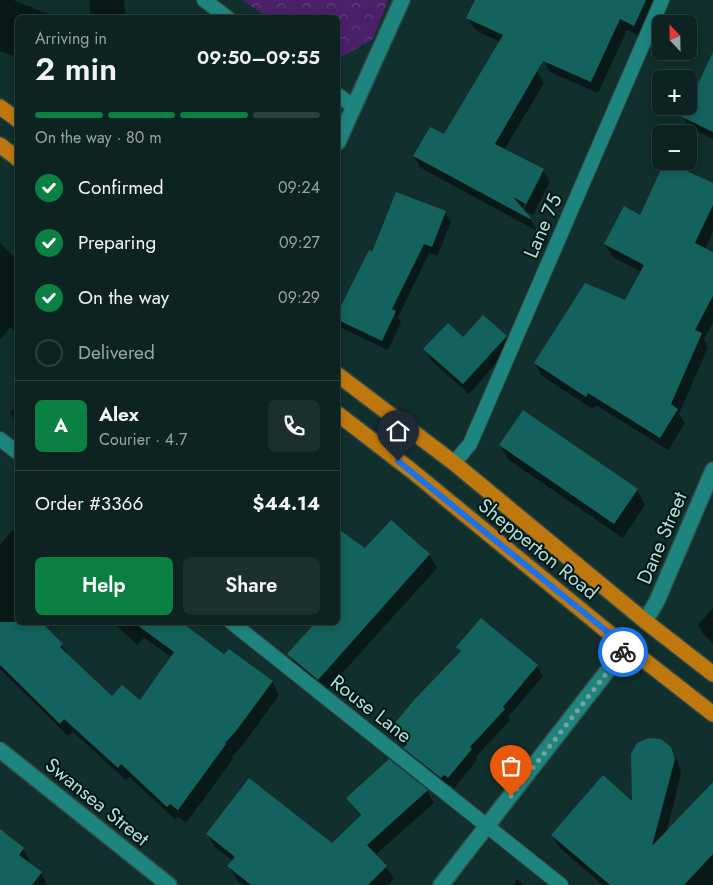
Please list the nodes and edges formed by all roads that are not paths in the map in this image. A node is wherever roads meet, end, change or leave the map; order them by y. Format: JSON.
{"nodes":[{"id":1,"x":204,"y":0,"type":"edge"},
{"id":2,"x":402,"y":0,"type":"edge"},
{"id":3,"x":662,"y":0,"type":"edge"},
{"id":4,"x":224,"y":15,"type":"edge"},
{"id":5,"x":340,"y":96,"type":"edge"},
{"id":6,"x":0,"y":106,"type":"edge"},
{"id":7,"x":354,"y":107,"type":"junction"},
{"id":8,"x":15,"y":118,"type":"edge"},
{"id":9,"x":340,"y":138,"type":"edge"},
{"id":10,"x":0,"y":145,"type":"edge"},
{"id":11,"x":15,"y":157,"type":"edge"},
{"id":12,"x":340,"y":377,"type":"edge"},
{"id":13,"x":340,"y":416,"type":"edge"},
{"id":14,"x":0,"y":439,"type":"edge"},
{"id":15,"x":15,"y":451,"type":"edge"},
{"id":16,"x":454,"y":463,"type":"junction"},
{"id":17,"x":713,"y":470,"type":"edge"},
{"id":18,"x":645,"y":621,"type":"junction"},
{"id":19,"x":235,"y":625,"type":"edge"},
{"id":20,"x":626,"y":647,"type":"junction"},
{"id":21,"x":713,"y":674,"type":"edge"},
{"id":22,"x":713,"y":714,"type":"edge"},
{"id":23,"x":0,"y":750,"type":"edge"},
{"id":24,"x":488,"y":826,"type":"junction"},
{"id":25,"x":169,"y":885,"type":"edge"},
{"id":26,"x":441,"y":885,"type":"edge"},
{"id":27,"x":561,"y":885,"type":"edge"}],
"edges":[{"from":1,"to":4,"type":"lane"},
{"from":2,"to":7,"type":"street"},
{"from":3,"to":16,"type":"lane","name":"Lane 75"},
{"from":5,"to":7,"type":"lane"},
{"from":6,"to":8,"type":"highway"},
{"from":7,"to":9,"type":"street"},
{"from":10,"to":11,"type":"highway"},
{"from":12,"to":16,"type":"highway","name":"Shepperton Road"},
{"from":13,"to":20,"type":"highway","name":"Shepperton Road"},
{"from":14,"to":15,"type":"lane"},
{"from":16,"to":18,"type":"highway","name":"Shepperton Road"},
{"from":17,"to":18,"type":"street","name":"Dane Street"},
{"from":18,"to":21,"type":"highway","name":"Shepperton Road"},
{"from":19,"to":24,"type":"lane","name":"Rouse Lane"},
{"from":20,"to":22,"type":"highway","name":"Shepperton Road"},
{"from":20,"to":24,"type":"street"},
{"from":23,"to":25,"type":"street","name":"Swansea Street"},
{"from":24,"to":26,"type":"street"},
{"from":24,"to":27,"type":"lane","name":"Rouse Lane"}]}
